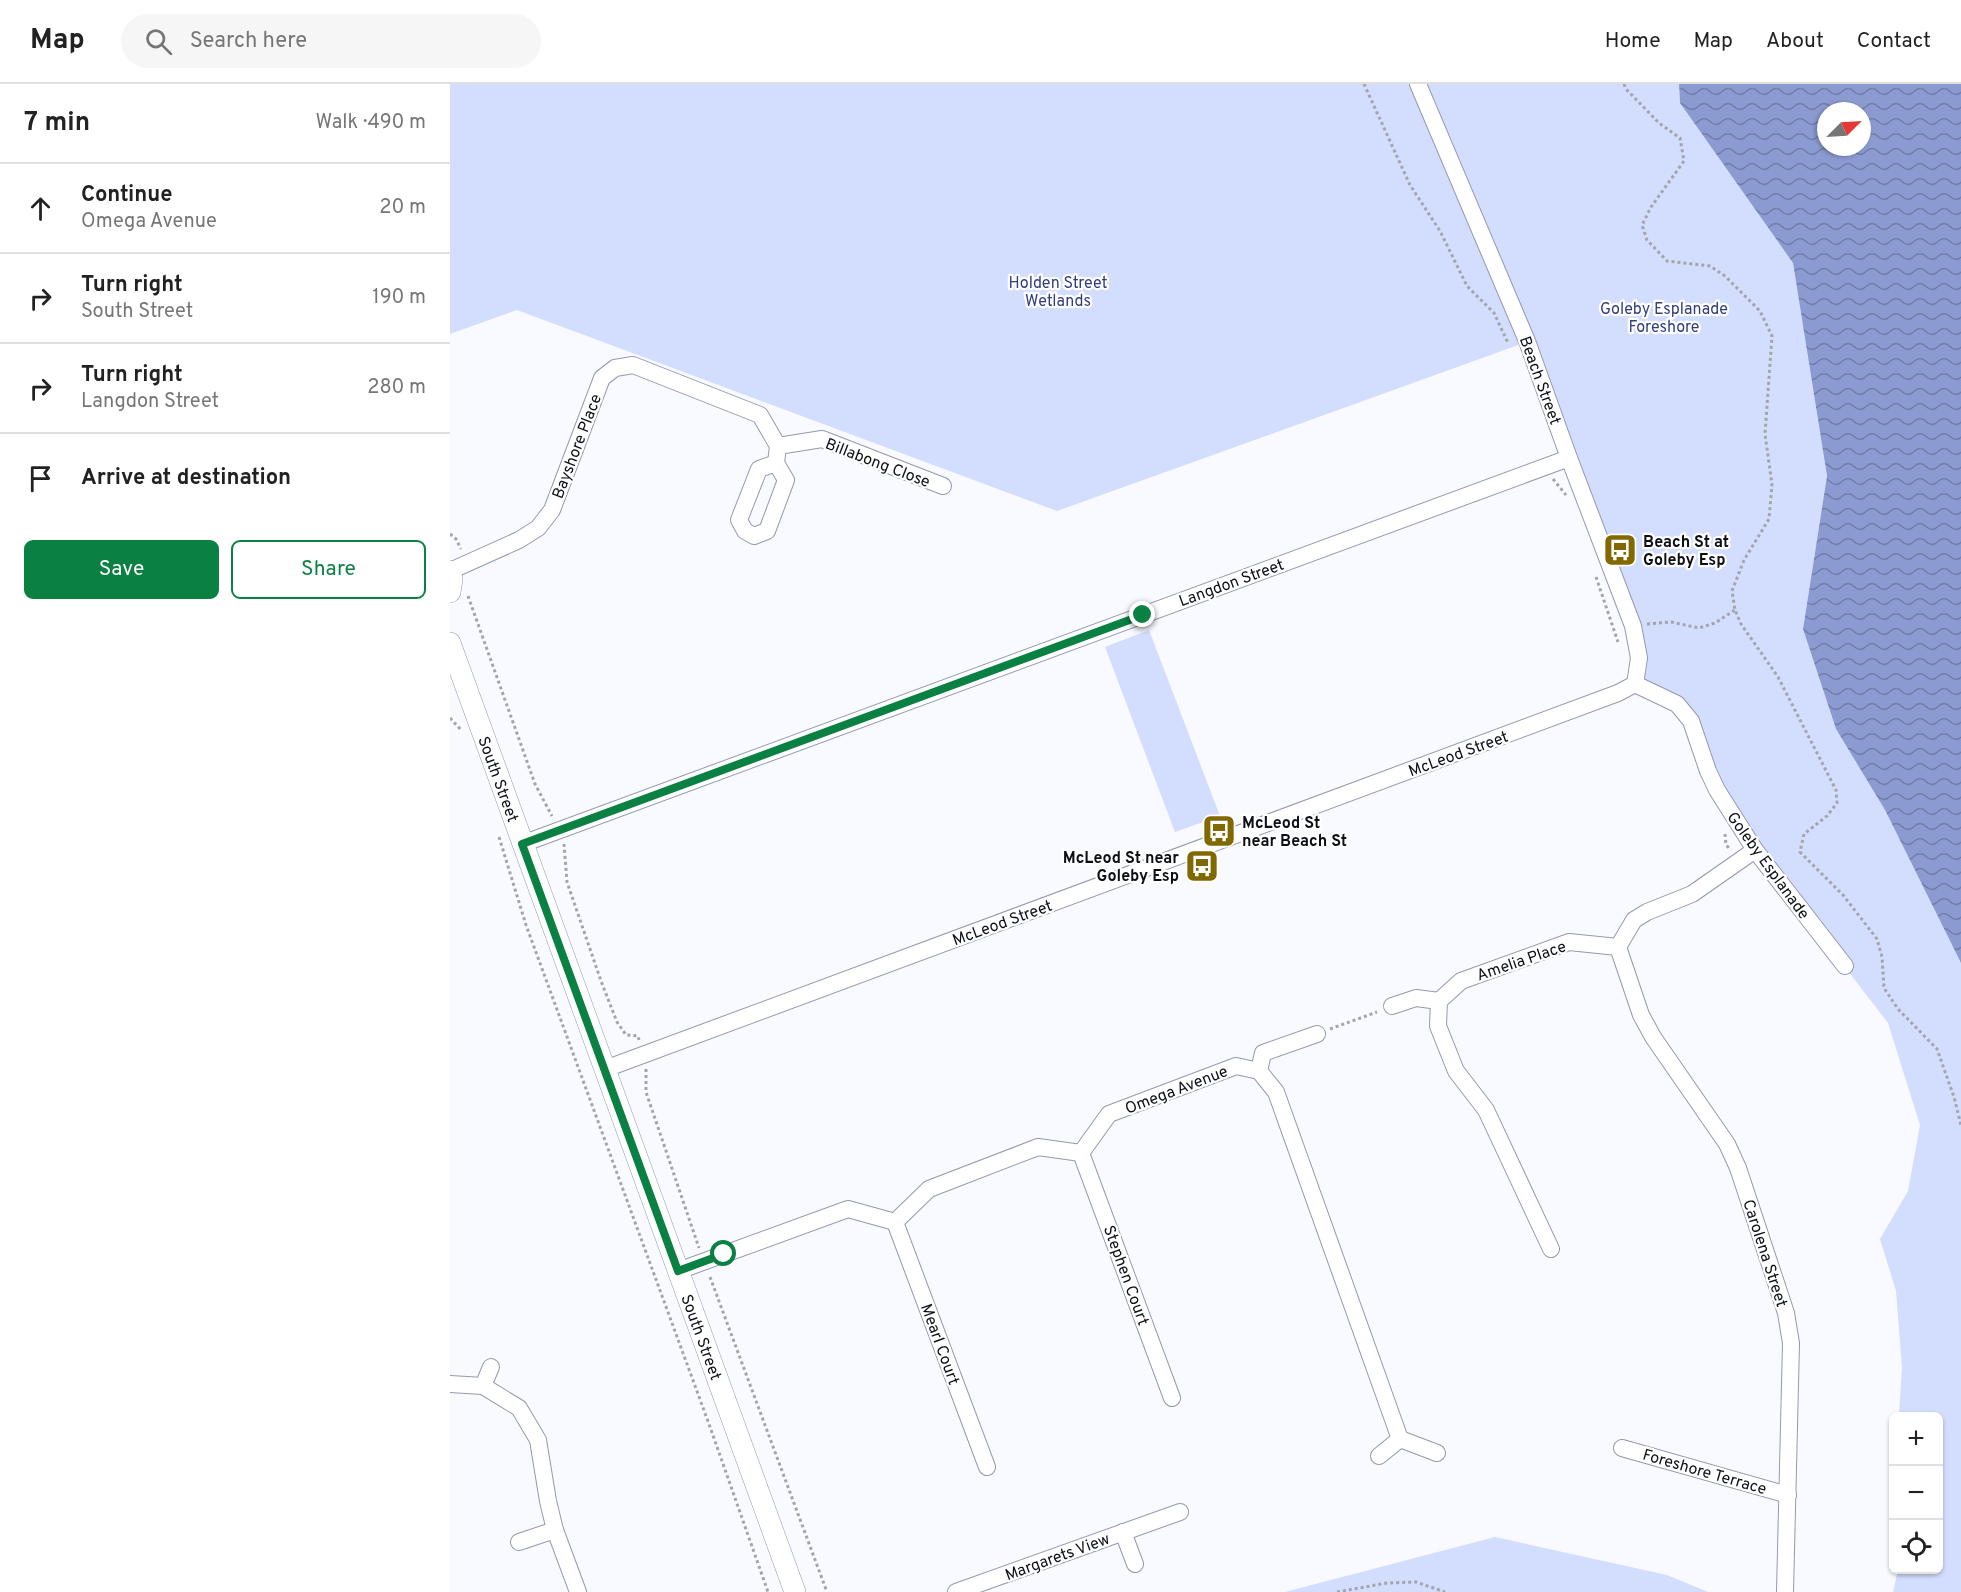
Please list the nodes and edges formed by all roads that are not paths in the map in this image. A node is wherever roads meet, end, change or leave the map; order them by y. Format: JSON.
{"nodes":[{"id":1,"x":1418,"y":84,"type":"edge"},
{"id":2,"x":777,"y":454,"type":"joint"},
{"id":3,"x":1569,"y":458,"type":"junction"},
{"id":4,"x":943,"y":486,"type":"dead end"},
{"id":5,"x":450,"y":571,"type":"edge"},
{"id":6,"x":450,"y":592,"type":"edge"},
{"id":7,"x":450,"y":643,"type":"edge"},
{"id":8,"x":1635,"y":684,"type":"junction"},
{"id":9,"x":522,"y":844,"type":"junction"},
{"id":10,"x":1755,"y":850,"type":"junction"},
{"id":11,"x":1618,"y":947,"type":"junction"},
{"id":12,"x":1845,"y":966,"type":"dead end"},
{"id":13,"x":1439,"y":1001,"type":"junction"},
{"id":14,"x":1392,"y":1006,"type":"road end"},
{"id":15,"x":1317,"y":1034,"type":"road end"},
{"id":16,"x":605,"y":1069,"type":"junction"},
{"id":17,"x":1259,"y":1071,"type":"junction"},
{"id":18,"x":1081,"y":1153,"type":"junction"},
{"id":19,"x":895,"y":1222,"type":"junction"},
{"id":20,"x":1551,"y":1249,"type":"dead end"},
{"id":21,"x":678,"y":1271,"type":"junction"},
{"id":22,"x":490,"y":1367,"type":"dead end"},
{"id":23,"x":450,"y":1384,"type":"edge"},
{"id":24,"x":483,"y":1386,"type":"junction"},
{"id":25,"x":1172,"y":1398,"type":"dead end"},
{"id":26,"x":1400,"y":1439,"type":"junction"},
{"id":27,"x":1622,"y":1448,"type":"dead end"},
{"id":28,"x":1437,"y":1453,"type":"dead end"},
{"id":29,"x":1379,"y":1456,"type":"dead end"},
{"id":30,"x":987,"y":1467,"type":"dead end"},
{"id":31,"x":1788,"y":1495,"type":"junction"},
{"id":32,"x":1180,"y":1512,"type":"dead end"},
{"id":33,"x":555,"y":1530,"type":"junction"},
{"id":34,"x":1124,"y":1532,"type":"junction"},
{"id":35,"x":519,"y":1542,"type":"dead end"},
{"id":36,"x":1135,"y":1564,"type":"dead end"},
{"id":37,"x":578,"y":1592,"type":"edge"},
{"id":38,"x":795,"y":1592,"type":"edge"},
{"id":39,"x":956,"y":1592,"type":"edge"},
{"id":40,"x":1785,"y":1592,"type":"edge"}],
"edges":[{"from":1,"to":3,"type":"street","name":"Beach Street"},
{"from":2,"to":4,"type":"street","name":"Billabong Close"},
{"from":2,"to":5,"type":"street","name":"Bayshore Place"},
{"from":3,"to":8,"type":"street","name":"Beach Street"},
{"from":3,"to":9,"type":"street","name":"Langdon Street"},
{"from":5,"to":6,"type":"street"},
{"from":7,"to":9,"type":"street","name":"South Street"},
{"from":8,"to":10,"type":"street","name":"Goleby Esplanade"},
{"from":8,"to":16,"type":"street","name":"McLeod Street"},
{"from":9,"to":16,"type":"street","name":"South Street"},
{"from":10,"to":11,"type":"street"},
{"from":10,"to":12,"type":"street","name":"Goleby Esplanade"},
{"from":11,"to":13,"type":"street","name":"Amelia Place"},
{"from":11,"to":31,"type":"street","name":"Carolena Street"},
{"from":13,"to":14,"type":"street"},
{"from":13,"to":20,"type":"street"},
{"from":15,"to":17,"type":"street"},
{"from":16,"to":21,"type":"street","name":"South Street"},
{"from":17,"to":18,"type":"street","name":"Omega Avenue"},
{"from":17,"to":26,"type":"street"},
{"from":18,"to":19,"type":"street"},
{"from":18,"to":25,"type":"street","name":"Stephen Court"},
{"from":19,"to":21,"type":"street"},
{"from":19,"to":30,"type":"street","name":"Mearl Court"},
{"from":21,"to":38,"type":"street","name":"South Street"},
{"from":22,"to":24,"type":"street"},
{"from":23,"to":24,"type":"street"},
{"from":24,"to":33,"type":"street"},
{"from":26,"to":28,"type":"street"},
{"from":26,"to":29,"type":"street"},
{"from":27,"to":31,"type":"street","name":"Foreshore Terrace"},
{"from":31,"to":40,"type":"street","name":"Carolena Street"},
{"from":32,"to":34,"type":"street","name":"Margarets View"},
{"from":33,"to":35,"type":"street"},
{"from":33,"to":37,"type":"street"},
{"from":34,"to":36,"type":"street","name":"Margarets View"},
{"from":34,"to":39,"type":"street","name":"Margarets View"}]}
